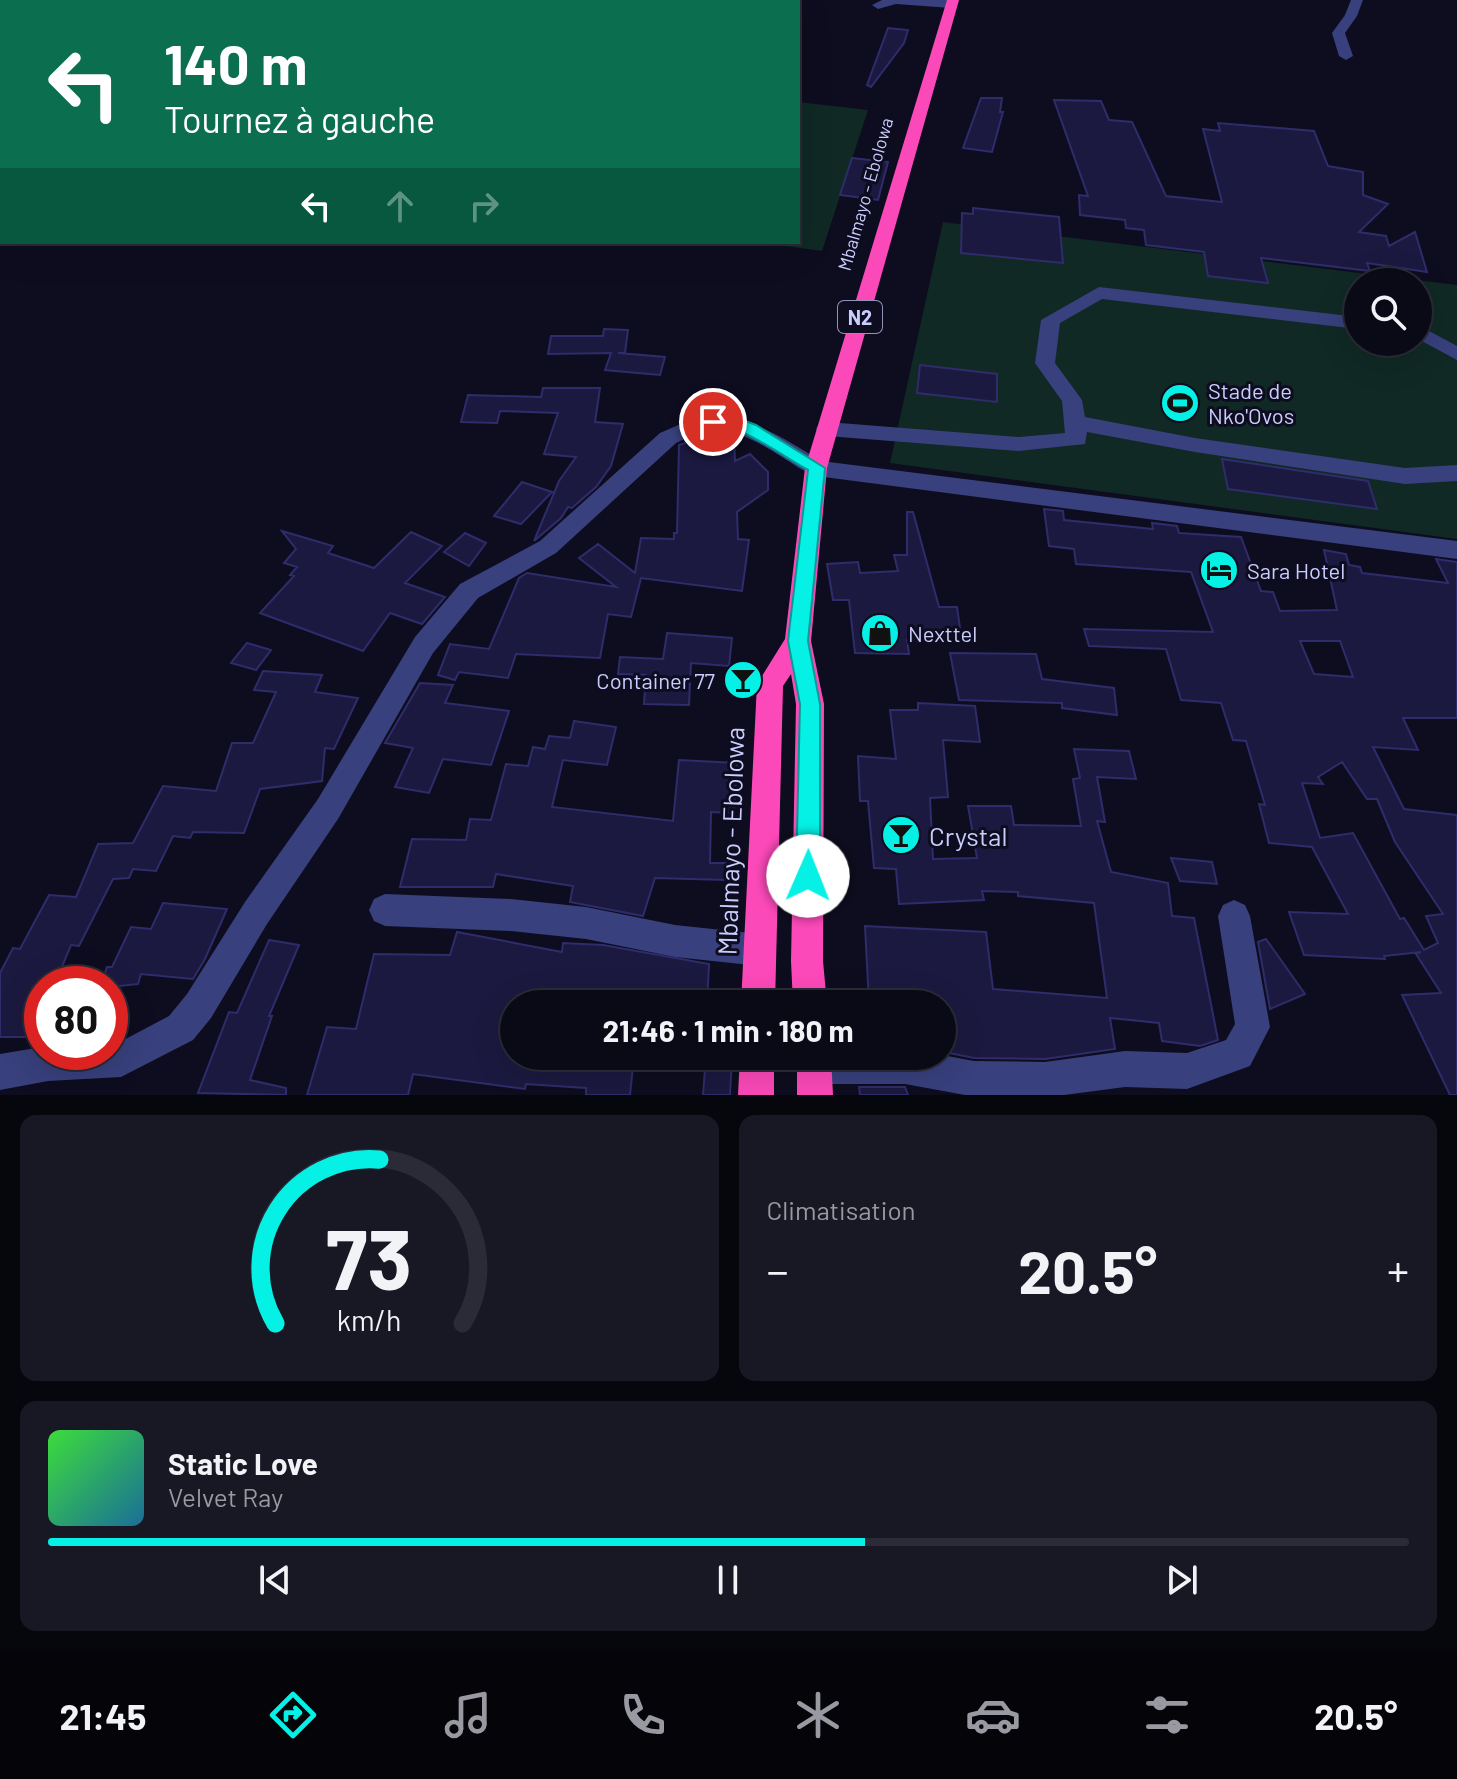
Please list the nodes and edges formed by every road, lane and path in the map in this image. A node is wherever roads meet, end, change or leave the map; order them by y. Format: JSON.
{"nodes":[{"id":1,"x":1357,"y":0,"type":"edge"},
{"id":2,"x":952,"y":2,"type":"edge"},
{"id":3,"x":878,"y":5,"type":"dead end"},
{"id":4,"x":1346,"y":56,"type":"dead end"},
{"id":5,"x":1344,"y":321,"type":"edge"},
{"id":6,"x":1432,"y":339,"type":"edge"},
{"id":7,"x":1457,"y":354,"type":"edge"},
{"id":8,"x":1077,"y":423,"type":"dead end"},
{"id":9,"x":827,"y":429,"type":"junction"},
{"id":10,"x":816,"y":468,"type":"junction"},
{"id":11,"x":1457,"y":473,"type":"edge"},
{"id":12,"x":1457,"y":550,"type":"edge"},
{"id":13,"x":798,"y":641,"type":"junction"},
{"id":14,"x":385,"y":910,"type":"dead end"},
{"id":15,"x":1234,"y":916,"type":"dead end"},
{"id":16,"x":760,"y":950,"type":"junction"},
{"id":17,"x":759,"y":990,"type":"edge"},
{"id":18,"x":809,"y":990,"type":"edge"},
{"id":19,"x":757,"y":1070,"type":"edge"},
{"id":20,"x":0,"y":1072,"type":"edge"},
{"id":21,"x":814,"y":1072,"type":"edge"},
{"id":22,"x":756,"y":1095,"type":"edge"}],
"edges":[{"from":1,"to":4,"type":"street"},
{"from":2,"to":3,"type":"street"},
{"from":2,"to":9,"type":"highway","name":"Mbalmayo - Ebolowa","number":"N2"},
{"from":5,"to":9,"type":"street"},
{"from":6,"to":7,"type":"street"},
{"from":8,"to":11,"type":"street"},
{"from":9,"to":10,"type":"highway","name":"Mbalmayo - Ebolowa","number":"N2"},
{"from":10,"to":12,"type":"street"},
{"from":10,"to":13,"type":"highway","name":"Mbalmayo - Ebolowa","number":"N2"},
{"from":10,"to":20,"type":"street"},
{"from":13,"to":16,"type":"highway","name":"Mbalmayo - Ebolowa","number":"N2"},
{"from":13,"to":18,"type":"highway","name":"Mbalmayo - Ebolowa","number":"N2"},
{"from":14,"to":16,"type":"street"},
{"from":15,"to":21,"type":"street"},
{"from":16,"to":17,"type":"highway","name":"Mbalmayo - Ebolowa","number":"N2"},
{"from":19,"to":22,"type":"highway"}]}
